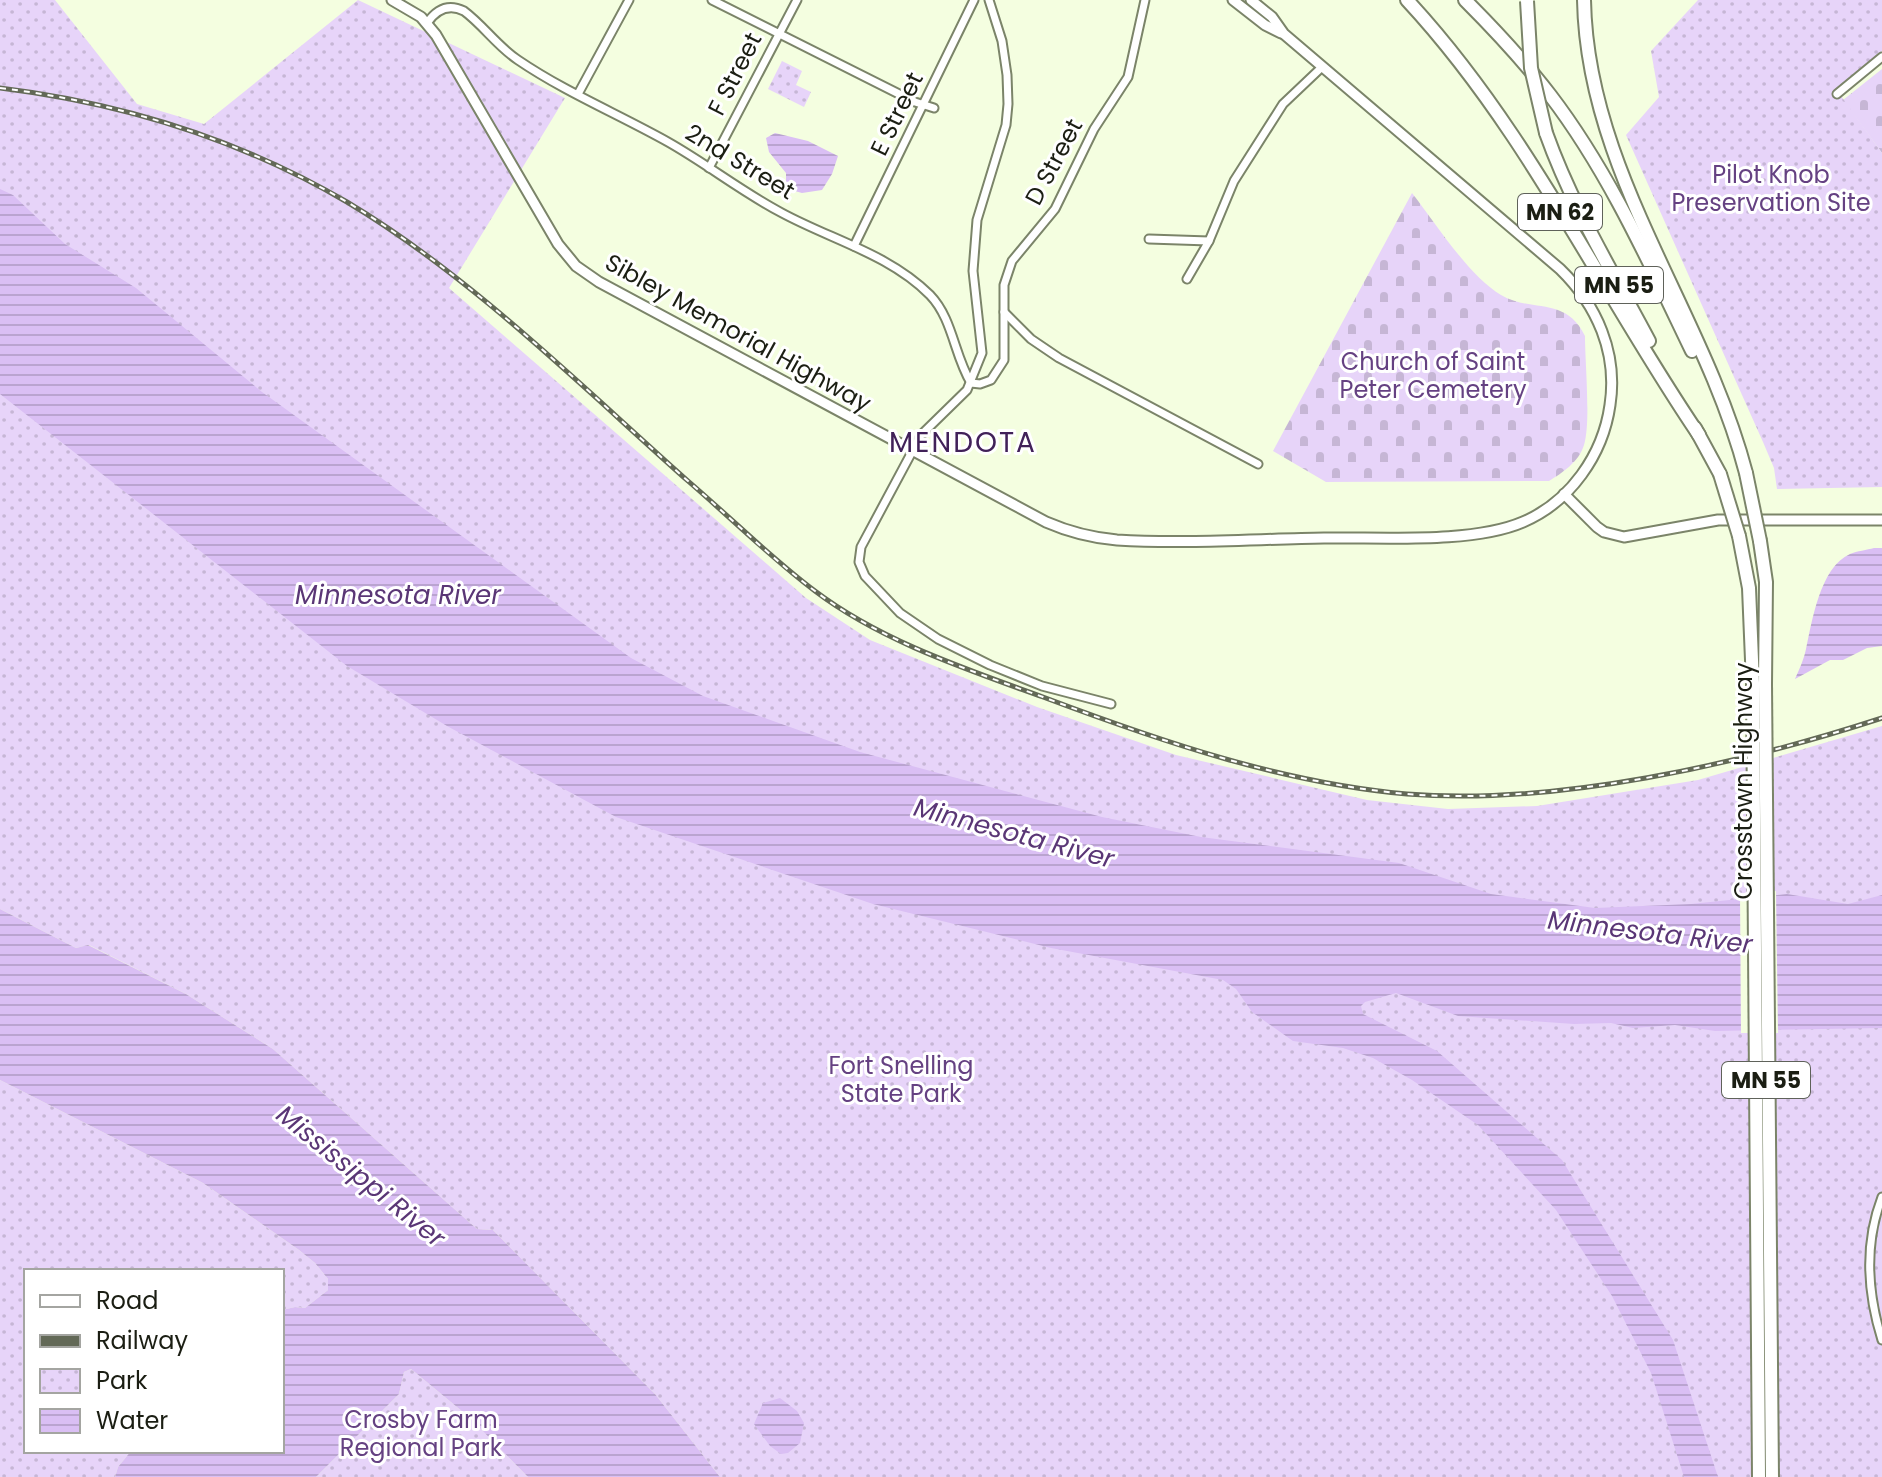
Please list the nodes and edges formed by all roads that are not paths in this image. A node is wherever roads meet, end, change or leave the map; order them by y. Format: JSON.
{"nodes":[{"id":1,"x":392,"y":0,"type":"edge"},
{"id":2,"x":629,"y":0,"type":"edge"},
{"id":3,"x":712,"y":0,"type":"edge"},
{"id":4,"x":797,"y":0,"type":"edge"},
{"id":5,"x":974,"y":0,"type":"edge"},
{"id":6,"x":989,"y":0,"type":"edge"},
{"id":7,"x":1145,"y":0,"type":"edge"},
{"id":8,"x":1233,"y":0,"type":"edge"},
{"id":9,"x":1251,"y":0,"type":"edge"},
{"id":10,"x":1407,"y":0,"type":"edge"},
{"id":11,"x":1465,"y":0,"type":"edge"},
{"id":12,"x":1527,"y":0,"type":"edge"},
{"id":13,"x":1584,"y":0,"type":"edge"},
{"id":14,"x":427,"y":23,"type":"junction"},
{"id":15,"x":779,"y":33,"type":"junction"},
{"id":16,"x":1284,"y":34,"type":"junction"},
{"id":17,"x":1882,"y":57,"type":"edge"},
{"id":18,"x":1322,"y":67,"type":"junction"},
{"id":19,"x":578,"y":94,"type":"junction"},
{"id":20,"x":1837,"y":94,"type":"dead end"},
{"id":21,"x":924,"y":105,"type":"junction"},
{"id":22,"x":934,"y":108,"type":"dead end"},
{"id":23,"x":709,"y":168,"type":"junction"},
{"id":24,"x":1149,"y":239,"type":"dead end"},
{"id":25,"x":1209,"y":241,"type":"junction"},
{"id":26,"x":854,"y":246,"type":"junction"},
{"id":27,"x":1187,"y":279,"type":"dead end"},
{"id":28,"x":1004,"y":312,"type":"junction"},
{"id":29,"x":971,"y":383,"type":"junction"},
{"id":30,"x":1731,"y":425,"type":"junction"},
{"id":31,"x":1699,"y":435,"type":"junction"},
{"id":32,"x":911,"y":451,"type":"junction"},
{"id":33,"x":1258,"y":464,"type":"dead end"},
{"id":34,"x":1564,"y":494,"type":"junction"},
{"id":35,"x":1882,"y":520,"type":"edge"},
{"id":36,"x":1759,"y":684,"type":"junction"},
{"id":37,"x":1111,"y":704,"type":"dead end"},
{"id":38,"x":1882,"y":1197,"type":"edge"},
{"id":39,"x":1882,"y":1340,"type":"edge"},
{"id":40,"x":1759,"y":1477,"type":"edge"},
{"id":41,"x":1772,"y":1477,"type":"edge"}],
"edges":[{"from":1,"to":14,"type":"main road","name":"Sibley Memorial Highway"},
{"from":2,"to":19,"type":"street"},
{"from":3,"to":15,"type":"street"},
{"from":4,"to":15,"type":"street","name":"F Street"},
{"from":5,"to":21,"type":"street","name":"E Street"},
{"from":6,"to":29,"type":"street"},
{"from":7,"to":28,"type":"street","name":"D Street"},
{"from":8,"to":16,"type":"main road"},
{"from":9,"to":16,"type":"main road"},
{"from":10,"to":31,"type":"highway","number":"MN 62"},
{"from":11,"to":30,"type":"highway","number":"MN 62"},
{"from":12,"to":31,"type":"highway","number":"MN 55","bridge":true},
{"from":13,"to":30,"type":"highway","number":"MN 55"},
{"from":14,"to":19,"type":"street","name":"2nd Street"},
{"from":14,"to":32,"type":"main road","name":"Sibley Memorial Highway"},
{"from":15,"to":21,"type":"street"},
{"from":15,"to":23,"type":"street","name":"F Street"},
{"from":16,"to":18,"type":"main road","name":"Sibley Memorial Highway"},
{"from":17,"to":20,"type":"street"},
{"from":18,"to":25,"type":"street"},
{"from":18,"to":34,"type":"main road","name":"Sibley Memorial Highway"},
{"from":19,"to":23,"type":"street","name":"2nd Street"},
{"from":21,"to":22,"type":"street"},
{"from":21,"to":26,"type":"street","name":"E Street"},
{"from":23,"to":26,"type":"street","name":"2nd Street"},
{"from":24,"to":25,"type":"street"},
{"from":25,"to":27,"type":"street"},
{"from":26,"to":29,"type":"street","name":"2nd Street"},
{"from":28,"to":29,"type":"street","name":"D Street"},
{"from":28,"to":33,"type":"street"},
{"from":29,"to":32,"type":"street","name":"D Street"},
{"from":30,"to":36,"type":"highway","name":"Crosstown Highway","number":"MN 55","bridge":true},
{"from":31,"to":36,"type":"highway","name":"Crosstown Highway","number":"MN 55","bridge":true},
{"from":32,"to":34,"type":"main road","name":"Sibley Memorial Highway"},
{"from":32,"to":37,"type":"street","name":"D Street"},
{"from":34,"to":35,"type":"main road"},
{"from":36,"to":40,"type":"highway","number":"MN 55","bridge":true},
{"from":36,"to":41,"type":"highway","name":"Crosstown Highway","number":"MN 55","bridge":true},
{"from":38,"to":39,"type":"street"}]}
